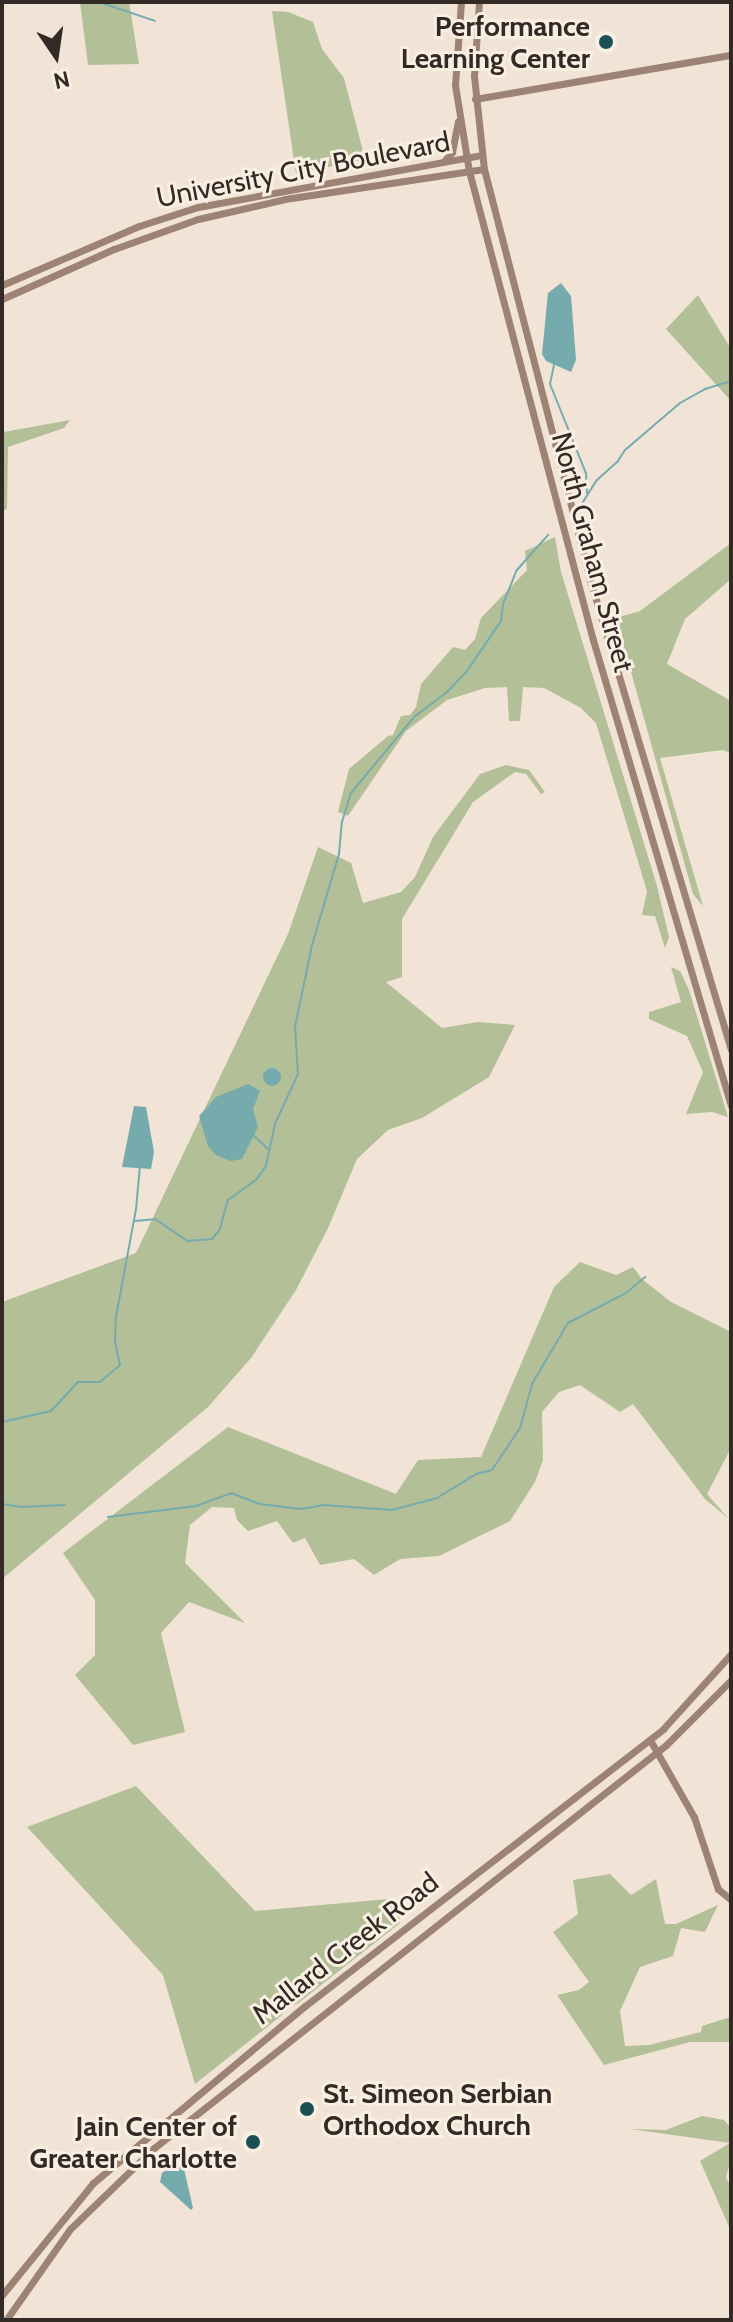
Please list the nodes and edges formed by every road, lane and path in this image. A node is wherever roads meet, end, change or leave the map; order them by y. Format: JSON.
{"nodes":[{"id":1,"x":461,"y":2,"type":"edge"},
{"id":2,"x":479,"y":2,"type":"edge"},
{"id":3,"x":731,"y":55,"type":"edge"},
{"id":4,"x":475,"y":99,"type":"junction"},
{"id":5,"x":459,"y":120,"type":"junction"},
{"id":6,"x":482,"y":155,"type":"junction"},
{"id":7,"x":467,"y":158,"type":"junction"},
{"id":8,"x":442,"y":162,"type":"junction"},
{"id":9,"x":484,"y":169,"type":"junction"},
{"id":10,"x":469,"y":171,"type":"junction"},
{"id":11,"x":2,"y":285,"type":"edge"},
{"id":12,"x":2,"y":299,"type":"edge"},
{"id":13,"x":731,"y":1049,"type":"edge"},
{"id":14,"x":731,"y":1105,"type":"edge"},
{"id":15,"x":731,"y":1654,"type":"edge"},
{"id":16,"x":731,"y":1680,"type":"edge"},
{"id":17,"x":650,"y":1740,"type":"junction"},
{"id":18,"x":657,"y":1752,"type":"junction"},
{"id":19,"x":731,"y":1900,"type":"edge"},
{"id":20,"x":2,"y":2295,"type":"edge"},
{"id":21,"x":6,"y":2320,"type":"edge"}],
"edges":[{"from":1,"to":5,"type":"main road","name":"North Graham Street"},
{"from":2,"to":4,"type":"main road","name":"North Graham Street"},
{"from":3,"to":4,"type":"main road"},
{"from":4,"to":6,"type":"main road","name":"North Graham Street"},
{"from":5,"to":7,"type":"main road","name":"North Graham Street"},
{"from":5,"to":8,"type":"main road"},
{"from":6,"to":7,"type":"main road","name":"University City Boulevard"},
{"from":6,"to":9,"type":"main road","name":"North Graham Street"},
{"from":7,"to":8,"type":"main road","name":"University City Boulevard"},
{"from":7,"to":10,"type":"main road","name":"North Graham Street"},
{"from":8,"to":11,"type":"main road","name":"University City Boulevard"},
{"from":9,"to":10,"type":"main road","name":"University City Boulevard"},
{"from":9,"to":13,"type":"main road","name":"North Graham Street"},
{"from":10,"to":12,"type":"main road","name":"University City Boulevard"},
{"from":10,"to":14,"type":"main road","name":"North Graham Street"},
{"from":15,"to":17,"type":"main road","name":"Mallard Creek Road"},
{"from":16,"to":18,"type":"main road","name":"Mallard Creek Road"},
{"from":17,"to":18,"type":"main road"},
{"from":17,"to":20,"type":"main road","name":"Mallard Creek Road"},
{"from":18,"to":19,"type":"main road"},
{"from":18,"to":21,"type":"main road","name":"Mallard Creek Road"}]}
